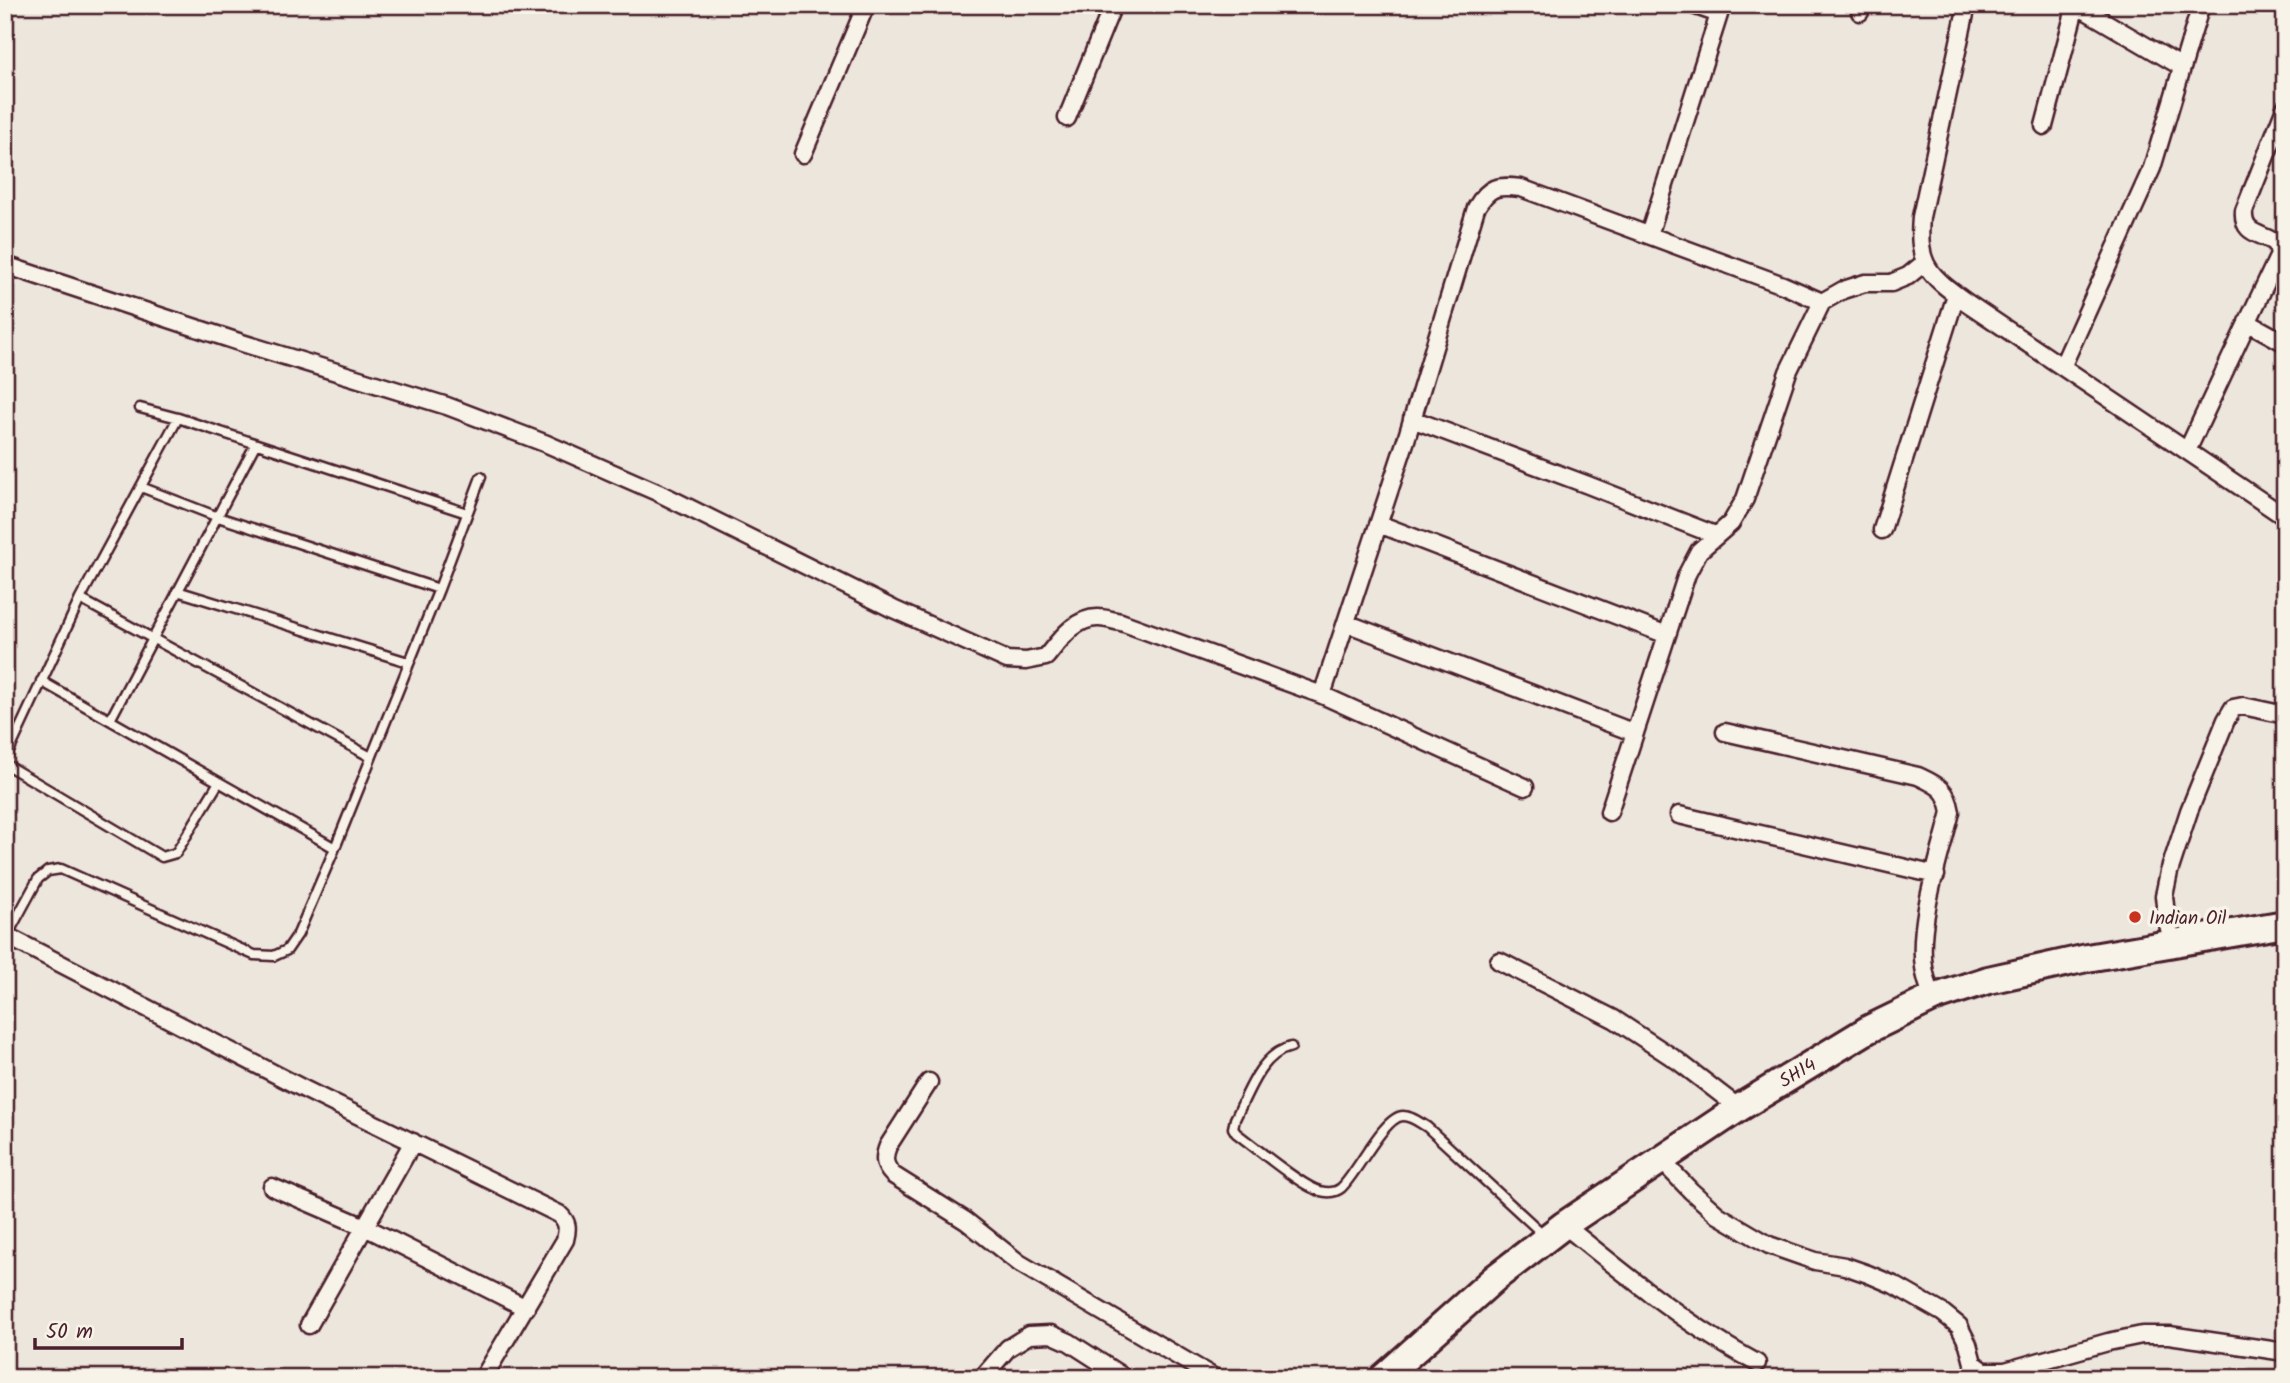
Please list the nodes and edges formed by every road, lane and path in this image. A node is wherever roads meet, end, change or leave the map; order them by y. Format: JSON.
{"nodes":[{"id":1,"x":866,"y":5,"type":"edge"},
{"id":2,"x":1113,"y":5,"type":"edge"},
{"id":3,"x":1693,"y":5,"type":"edge"},
{"id":4,"x":1967,"y":5,"type":"edge"},
{"id":5,"x":2076,"y":5,"type":"edge"},
{"id":6,"x":2201,"y":5,"type":"edge"},
{"id":7,"x":1721,"y":10,"type":"edge"},
{"id":8,"x":2182,"y":67,"type":"junction"},
{"id":9,"x":2285,"y":108,"type":"edge"},
{"id":10,"x":1067,"y":118,"type":"dead end"},
{"id":11,"x":2044,"y":126,"type":"dead end"},
{"id":12,"x":2281,"y":128,"type":"edge"},
{"id":13,"x":803,"y":154,"type":"dead end"},
{"id":14,"x":1649,"y":236,"type":"junction"},
{"id":15,"x":1924,"y":263,"type":"junction"},
{"id":16,"x":5,"y":265,"type":"edge"},
{"id":17,"x":1956,"y":295,"type":"junction"},
{"id":18,"x":1822,"y":302,"type":"junction"},
{"id":19,"x":2247,"y":322,"type":"junction"},
{"id":20,"x":2285,"y":343,"type":"edge"},
{"id":21,"x":2062,"y":368,"type":"junction"},
{"id":22,"x":140,"y":408,"type":"dead end"},
{"id":23,"x":178,"y":418,"type":"junction"},
{"id":24,"x":1412,"y":419,"type":"junction"},
{"id":25,"x":255,"y":445,"type":"junction"},
{"id":26,"x":2187,"y":451,"type":"junction"},
{"id":27,"x":481,"y":477,"type":"dead end"},
{"id":28,"x":141,"y":487,"type":"junction"},
{"id":29,"x":467,"y":513,"type":"junction"},
{"id":30,"x":218,"y":517,"type":"junction"},
{"id":31,"x":2285,"y":517,"type":"edge"},
{"id":32,"x":1379,"y":524,"type":"junction"},
{"id":33,"x":1882,"y":530,"type":"dead end"},
{"id":34,"x":1715,"y":535,"type":"junction"},
{"id":35,"x":439,"y":589,"type":"junction"},
{"id":36,"x":177,"y":591,"type":"junction"},
{"id":37,"x":80,"y":599,"type":"junction"},
{"id":38,"x":1346,"y":623,"type":"junction"},
{"id":39,"x":1667,"y":635,"type":"junction"},
{"id":40,"x":153,"y":639,"type":"junction"},
{"id":41,"x":408,"y":662,"type":"junction"},
{"id":42,"x":41,"y":681,"type":"junction"},
{"id":43,"x":1322,"y":695,"type":"junction"},
{"id":44,"x":2285,"y":715,"type":"edge"},
{"id":45,"x":110,"y":720,"type":"junction"},
{"id":46,"x":1725,"y":732,"type":"dead end"},
{"id":47,"x":1635,"y":733,"type":"junction"},
{"id":48,"x":371,"y":757,"type":"junction"},
{"id":49,"x":5,"y":762,"type":"edge"},
{"id":50,"x":219,"y":782,"type":"junction"},
{"id":51,"x":1525,"y":787,"type":"dead end"},
{"id":52,"x":1609,"y":812,"type":"dead end"},
{"id":53,"x":1679,"y":815,"type":"dead end"},
{"id":54,"x":335,"y":848,"type":"junction"},
{"id":55,"x":1936,"y":875,"type":"junction"},
{"id":56,"x":2285,"y":924,"type":"edge"},
{"id":57,"x":6,"y":936,"type":"edge"},
{"id":58,"x":2172,"y":942,"type":"junction"},
{"id":59,"x":1499,"y":961,"type":"dead end"},
{"id":60,"x":1933,"y":998,"type":"junction"},
{"id":61,"x":1291,"y":1047,"type":"dead end"},
{"id":62,"x":929,"y":1082,"type":"dead end"},
{"id":63,"x":1739,"y":1108,"type":"junction"},
{"id":64,"x":413,"y":1142,"type":"junction"},
{"id":65,"x":1661,"y":1160,"type":"junction"},
{"id":66,"x":272,"y":1187,"type":"dead end"},
{"id":67,"x":365,"y":1227,"type":"junction"},
{"id":68,"x":1555,"y":1231,"type":"junction"},
{"id":69,"x":526,"y":1308,"type":"junction"},
{"id":70,"x":309,"y":1325,"type":"dead end"},
{"id":71,"x":2285,"y":1352,"type":"edge"},
{"id":72,"x":1757,"y":1363,"type":"dead end"},
{"id":73,"x":2009,"y":1375,"type":"edge"},
{"id":74,"x":483,"y":1378,"type":"edge"},
{"id":75,"x":982,"y":1378,"type":"edge"},
{"id":76,"x":1125,"y":1378,"type":"edge"},
{"id":77,"x":1215,"y":1378,"type":"edge"},
{"id":78,"x":1383,"y":1378,"type":"edge"}],
"edges":[{"from":1,"to":13,"type":"street"},
{"from":2,"to":10,"type":"street"},
{"from":3,"to":7,"type":"street"},
{"from":4,"to":15,"type":"street"},
{"from":5,"to":8,"type":"street"},
{"from":5,"to":11,"type":"street"},
{"from":6,"to":8,"type":"street"},
{"from":7,"to":14,"type":"street"},
{"from":8,"to":21,"type":"street"},
{"from":9,"to":12,"type":"street"},
{"from":12,"to":19,"type":"street"},
{"from":14,"to":18,"type":"street"},
{"from":14,"to":24,"type":"street"},
{"from":15,"to":17,"type":"street"},
{"from":15,"to":18,"type":"street"},
{"from":16,"to":43,"type":"street"},
{"from":17,"to":21,"type":"street"},
{"from":17,"to":33,"type":"street"},
{"from":18,"to":34,"type":"street"},
{"from":19,"to":20,"type":"street"},
{"from":19,"to":26,"type":"street"},
{"from":21,"to":26,"type":"street"},
{"from":22,"to":23,"type":"lane"},
{"from":23,"to":25,"type":"lane"},
{"from":23,"to":28,"type":"lane"},
{"from":24,"to":32,"type":"street"},
{"from":24,"to":34,"type":"street"},
{"from":25,"to":29,"type":"lane"},
{"from":25,"to":30,"type":"lane"},
{"from":26,"to":31,"type":"street"},
{"from":27,"to":29,"type":"lane"},
{"from":28,"to":30,"type":"lane"},
{"from":28,"to":37,"type":"lane"},
{"from":29,"to":35,"type":"lane"},
{"from":30,"to":35,"type":"lane"},
{"from":30,"to":36,"type":"lane"},
{"from":32,"to":38,"type":"street"},
{"from":32,"to":39,"type":"street"},
{"from":34,"to":39,"type":"street"},
{"from":35,"to":41,"type":"lane"},
{"from":36,"to":40,"type":"lane"},
{"from":36,"to":41,"type":"lane"},
{"from":37,"to":40,"type":"lane"},
{"from":37,"to":42,"type":"lane"},
{"from":38,"to":43,"type":"street"},
{"from":38,"to":47,"type":"street"},
{"from":39,"to":47,"type":"street"},
{"from":40,"to":45,"type":"lane"},
{"from":40,"to":48,"type":"lane"},
{"from":41,"to":48,"type":"lane"},
{"from":42,"to":45,"type":"lane"},
{"from":42,"to":49,"type":"lane"},
{"from":43,"to":51,"type":"street"},
{"from":44,"to":58,"type":"street"},
{"from":45,"to":50,"type":"lane"},
{"from":46,"to":55,"type":"street"},
{"from":47,"to":52,"type":"street"},
{"from":48,"to":54,"type":"lane"},
{"from":49,"to":50,"type":"lane"},
{"from":50,"to":54,"type":"lane"},
{"from":53,"to":55,"type":"street"},
{"from":54,"to":57,"type":"lane"},
{"from":55,"to":60,"type":"street"},
{"from":56,"to":58,"type":"main road","name":"SH14","number":"SH14"},
{"from":57,"to":64,"type":"street"},
{"from":58,"to":60,"type":"main road","name":"SH14","number":"SH14"},
{"from":59,"to":63,"type":"street"},
{"from":60,"to":63,"type":"main road","name":"SH14","number":"SH14"},
{"from":61,"to":68,"type":"lane"},
{"from":62,"to":77,"type":"street"},
{"from":63,"to":65,"type":"main road","name":"SH14","number":"SH14"},
{"from":64,"to":67,"type":"street"},
{"from":64,"to":69,"type":"street"},
{"from":65,"to":68,"type":"main road","name":"SH14","number":"SH14"},
{"from":65,"to":73,"type":"street"},
{"from":66,"to":67,"type":"street"},
{"from":67,"to":69,"type":"street"},
{"from":67,"to":70,"type":"street"},
{"from":68,"to":72,"type":"street"},
{"from":68,"to":78,"type":"main road","name":"SH14","number":"SH14"},
{"from":69,"to":74,"type":"street"},
{"from":71,"to":73,"type":"street"},
{"from":75,"to":76,"type":"street"}]}
